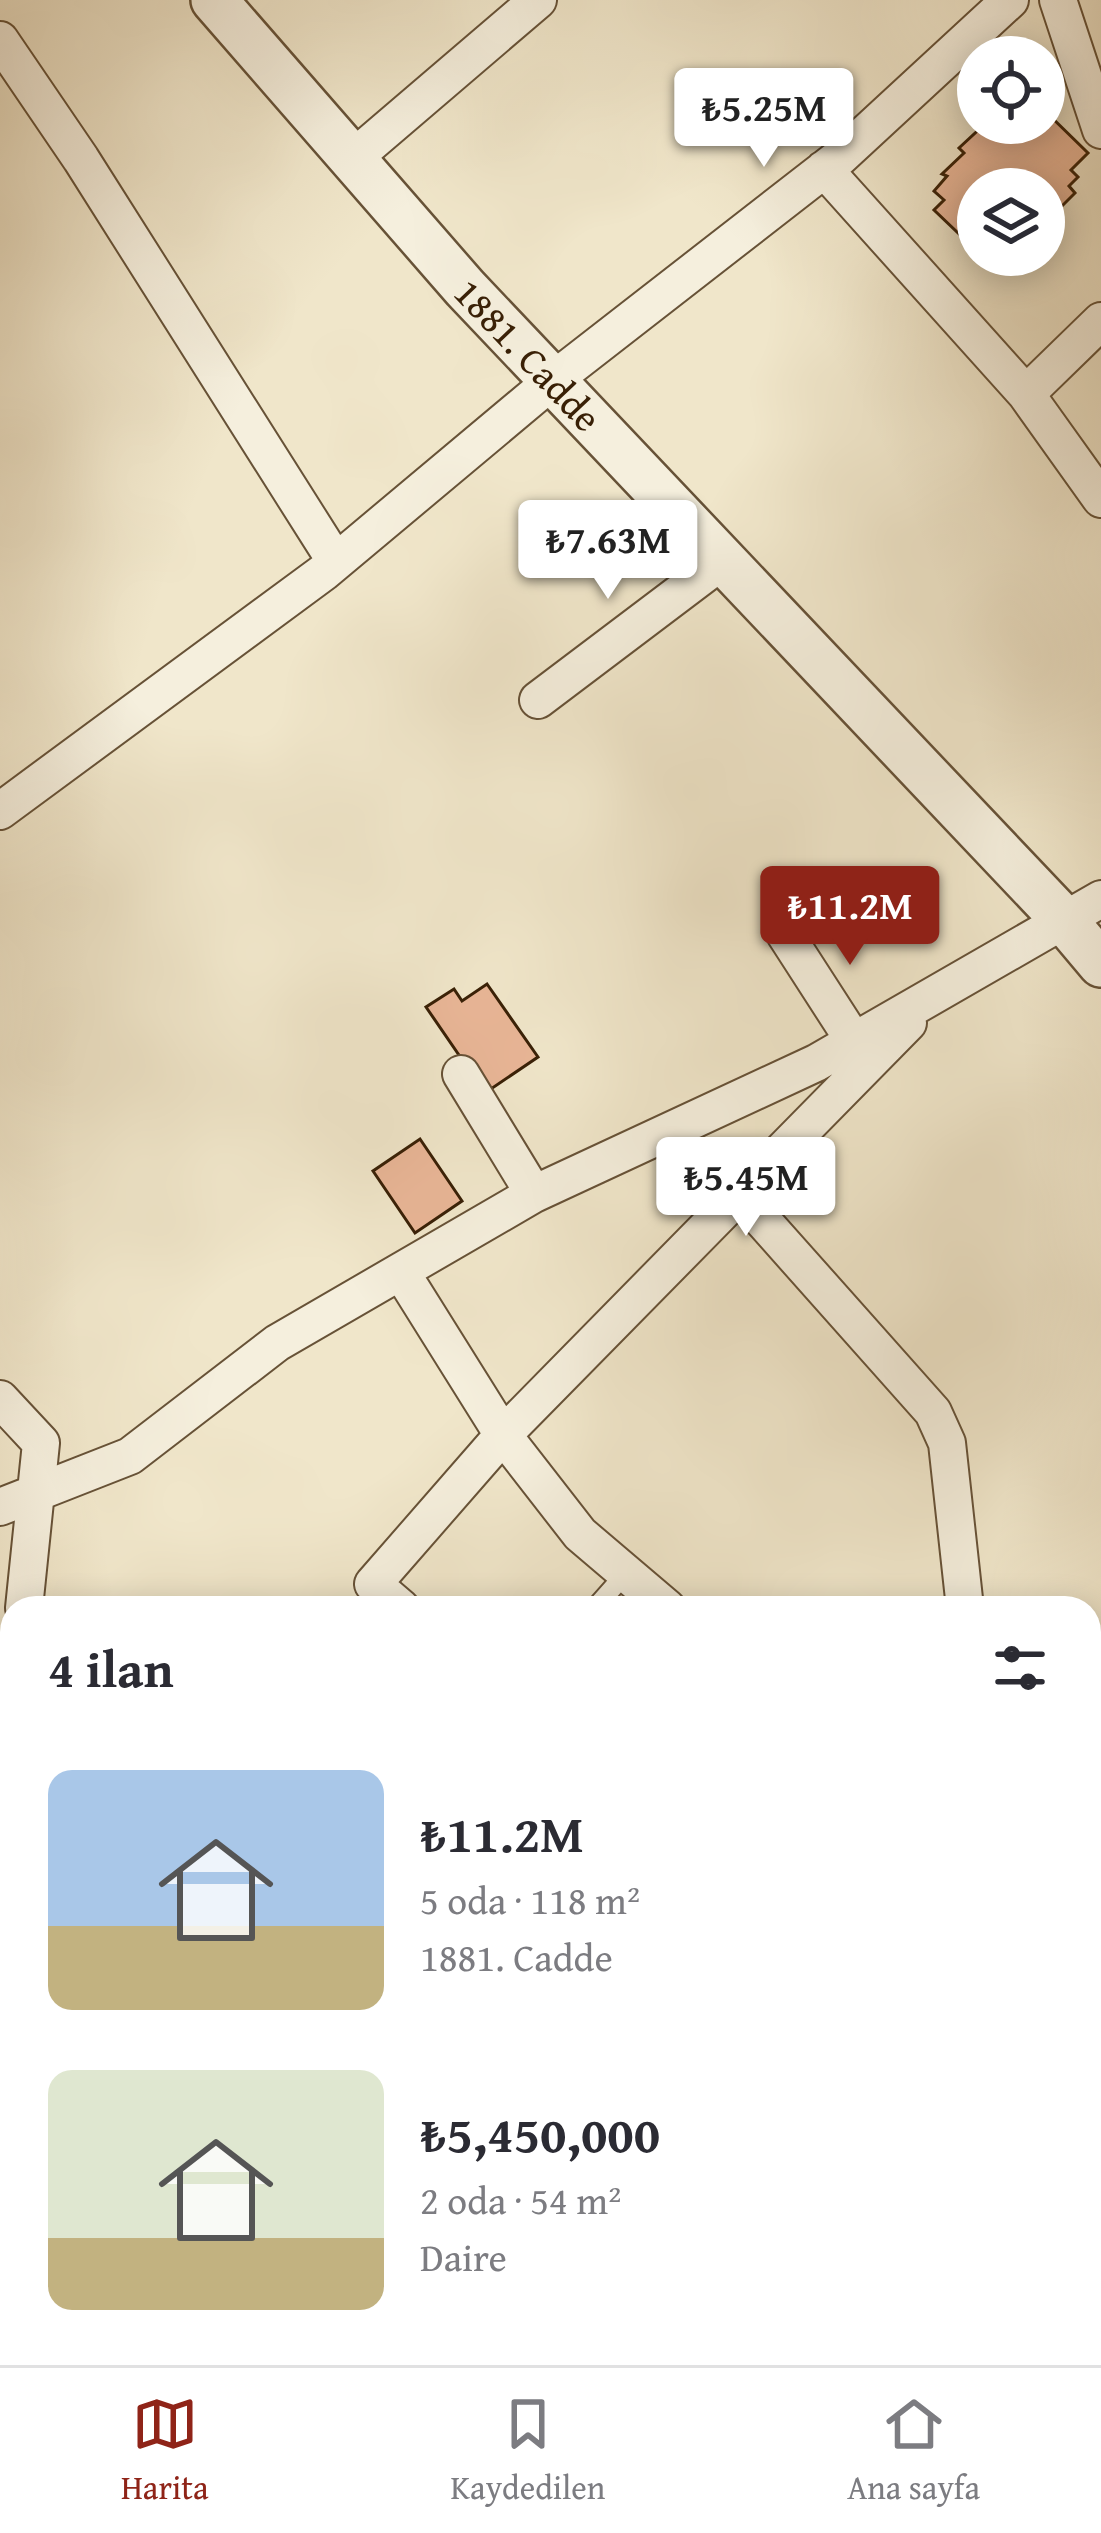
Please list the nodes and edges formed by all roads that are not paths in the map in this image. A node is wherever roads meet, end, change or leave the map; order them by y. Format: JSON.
{"nodes":[{"id":1,"x":214,"y":0,"type":"edge"},
{"id":2,"x":538,"y":0,"type":"edge"},
{"id":3,"x":1010,"y":0,"type":"edge"},
{"id":4,"x":1058,"y":0,"type":"edge"},
{"id":5,"x":0,"y":40,"type":"edge"},
{"id":6,"x":1101,"y":130,"type":"edge"},
{"id":7,"x":351,"y":160,"type":"junction"},
{"id":8,"x":824,"y":169,"type":"junction"},
{"id":9,"x":1101,"y":321,"type":"edge"},
{"id":10,"x":552,"y":382,"type":"junction"},
{"id":11,"x":1026,"y":394,"type":"junction"},
{"id":12,"x":1101,"y":499,"type":"edge"},
{"id":13,"x":722,"y":561,"type":"junction"},
{"id":14,"x":336,"y":562,"type":"junction"},
{"id":15,"x":538,"y":700,"type":"dead end"},
{"id":16,"x":0,"y":811,"type":"edge"},
{"id":17,"x":1083,"y":909,"type":"edge"},
{"id":18,"x":785,"y":934,"type":"dead end"},
{"id":19,"x":1101,"y":964,"type":"edge"},
{"id":20,"x":938,"y":993,"type":"junction"},
{"id":21,"x":854,"y":1041,"type":"junction"},
{"id":22,"x":460,"y":1074,"type":"dead end"},
{"id":23,"x":534,"y":1194,"type":"junction"},
{"id":24,"x":740,"y":1195,"type":"junction"},
{"id":25,"x":400,"y":1272,"type":"junction"},
{"id":26,"x":0,"y":1400,"type":"edge"},
{"id":27,"x":503,"y":1436,"type":"junction"},
{"id":28,"x":36,"y":1490,"type":"junction"},
{"id":29,"x":0,"y":1507,"type":"edge"},
{"id":30,"x":626,"y":1573,"type":"junction"},
{"id":31,"x":25,"y":1596,"type":"edge"},
{"id":32,"x":387,"y":1596,"type":"edge"},
{"id":33,"x":606,"y":1596,"type":"edge"},
{"id":34,"x":653,"y":1596,"type":"edge"},
{"id":35,"x":964,"y":1596,"type":"edge"}],
"edges":[{"from":1,"to":7,"type":"street","name":"1881. Cadde"},
{"from":2,"to":7,"type":"street"},
{"from":3,"to":8,"type":"street"},
{"from":4,"to":6,"type":"street"},
{"from":5,"to":14,"type":"street"},
{"from":7,"to":10,"type":"street","name":"1881. Cadde"},
{"from":8,"to":10,"type":"street"},
{"from":8,"to":11,"type":"street"},
{"from":9,"to":11,"type":"street"},
{"from":10,"to":13,"type":"street","name":"1881. Cadde"},
{"from":10,"to":14,"type":"street"},
{"from":11,"to":12,"type":"street"},
{"from":13,"to":15,"type":"street"},
{"from":13,"to":17,"type":"street","name":"1881. Cadde"},
{"from":14,"to":16,"type":"street"},
{"from":17,"to":19,"type":"street","name":"1881. Cadde"},
{"from":17,"to":20,"type":"street"},
{"from":18,"to":21,"type":"street"},
{"from":20,"to":21,"type":"street"},
{"from":20,"to":24,"type":"street"},
{"from":21,"to":23,"type":"street"},
{"from":22,"to":23,"type":"street"},
{"from":23,"to":25,"type":"street"},
{"from":24,"to":27,"type":"street"},
{"from":24,"to":35,"type":"street"},
{"from":25,"to":27,"type":"street"},
{"from":25,"to":28,"type":"street"},
{"from":26,"to":28,"type":"street"},
{"from":27,"to":30,"type":"street"},
{"from":27,"to":32,"type":"street"},
{"from":28,"to":29,"type":"street"},
{"from":28,"to":31,"type":"street"},
{"from":30,"to":33,"type":"lane"},
{"from":30,"to":34,"type":"street"}]}
